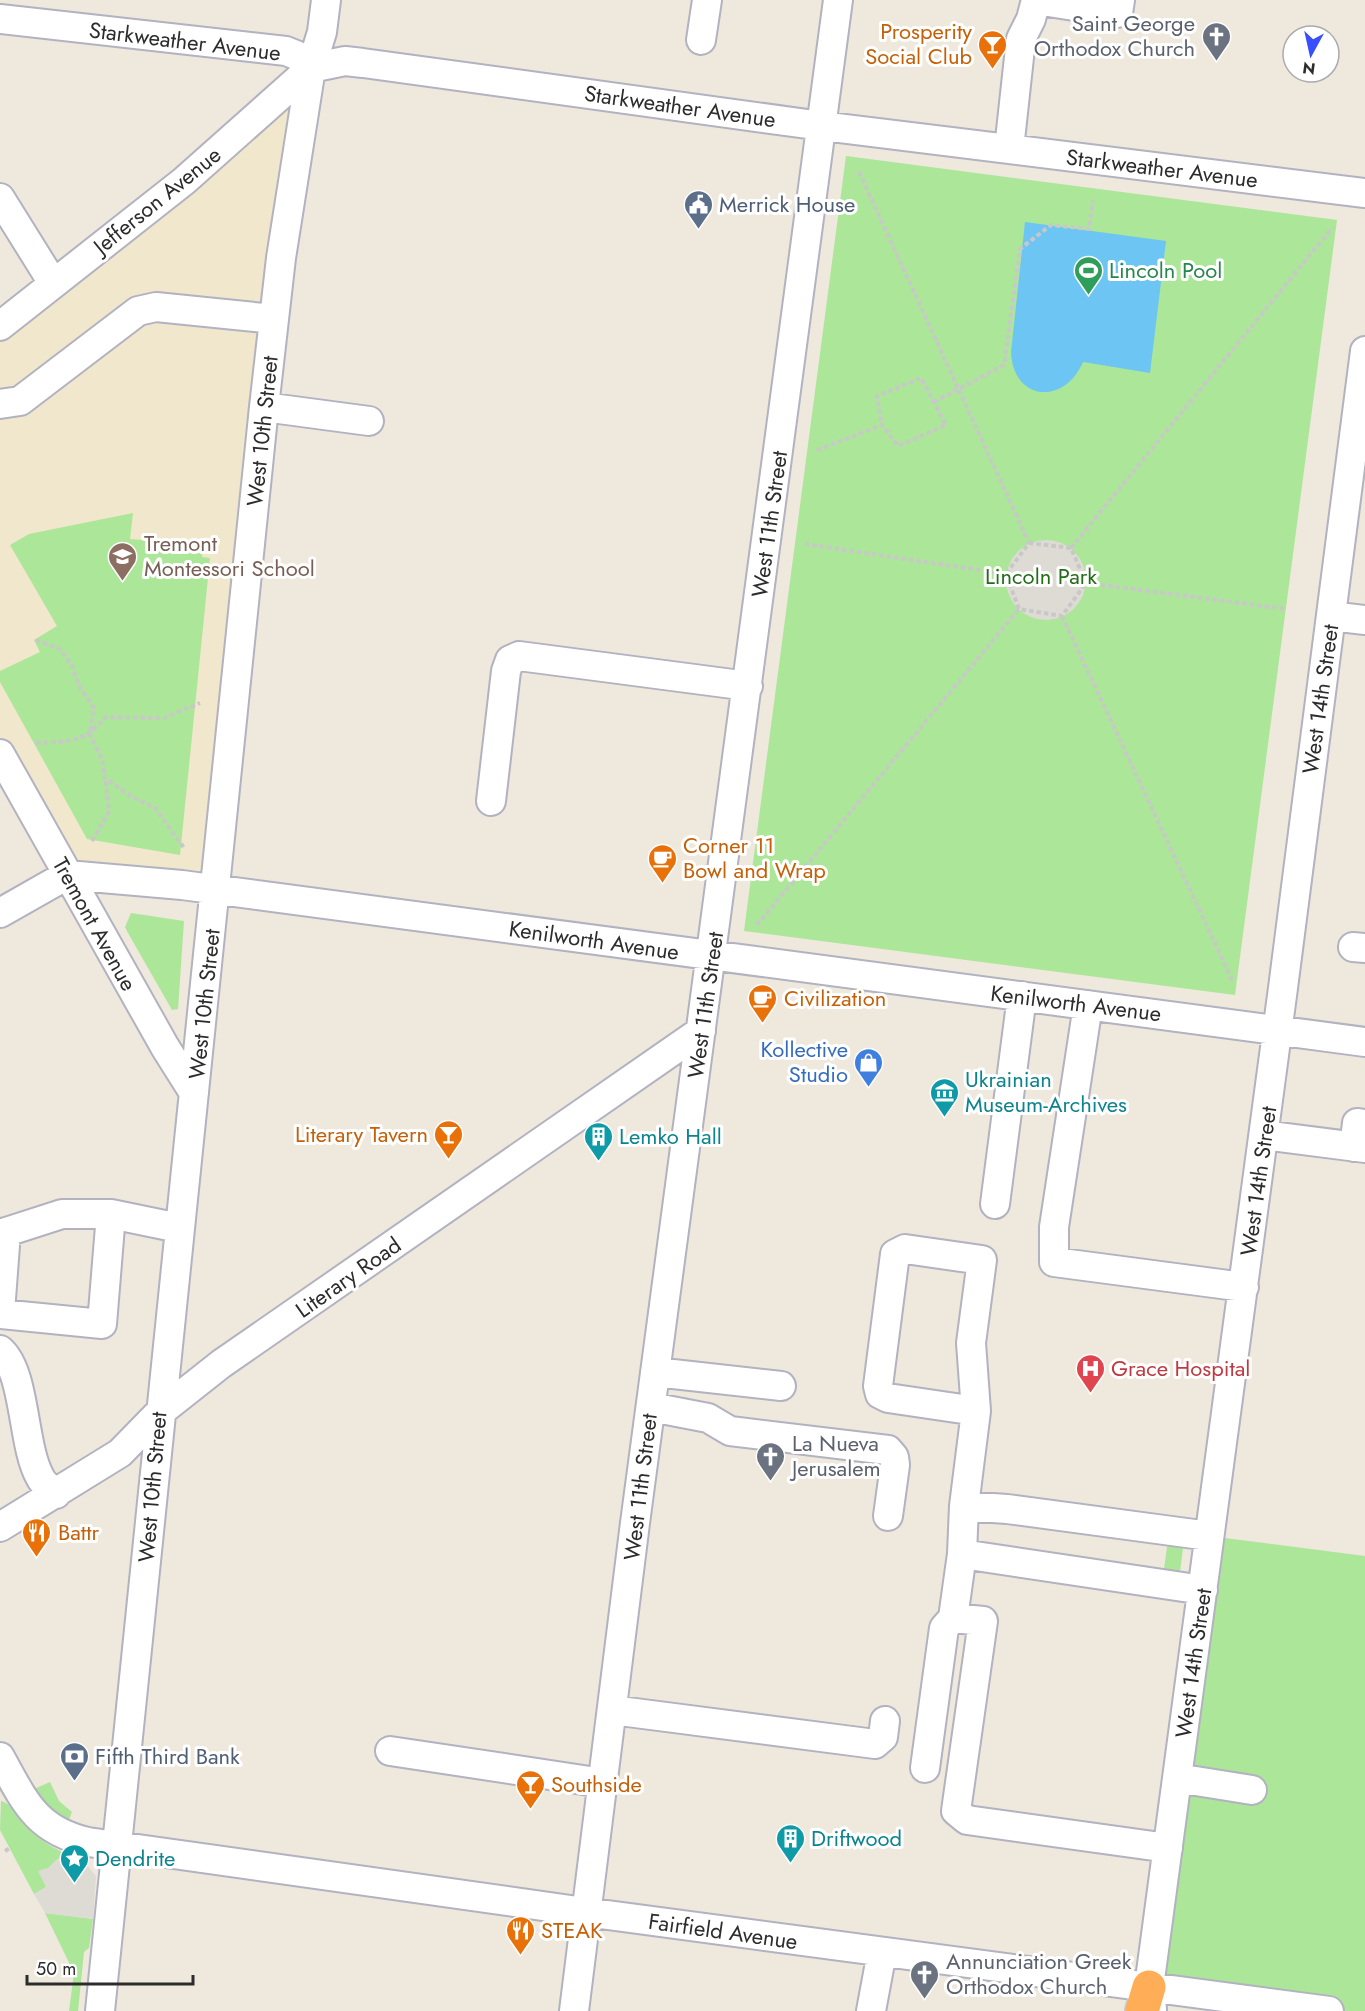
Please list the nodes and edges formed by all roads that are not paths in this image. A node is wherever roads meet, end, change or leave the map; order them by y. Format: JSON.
{"nodes":[{"id":1,"x":326,"y":0,"type":"edge"},
{"id":2,"x":707,"y":0,"type":"edge"},
{"id":3,"x":838,"y":0,"type":"edge"},
{"id":4,"x":1036,"y":0,"type":"edge"},
{"id":5,"x":1120,"y":0,"type":"edge"},
{"id":6,"x":0,"y":19,"type":"edge"},
{"id":7,"x":701,"y":40,"type":"dead end"},
{"id":8,"x":311,"y":68,"type":"junction"},
{"id":9,"x":822,"y":126,"type":"junction"},
{"id":10,"x":1010,"y":149,"type":"junction"},
{"id":11,"x":1365,"y":193,"type":"edge"},
{"id":12,"x":0,"y":198,"type":"edge"},
{"id":13,"x":53,"y":283,"type":"junction"},
{"id":14,"x":274,"y":318,"type":"junction"},
{"id":15,"x":0,"y":326,"type":"edge"},
{"id":16,"x":1365,"y":351,"type":"edge"},
{"id":17,"x":0,"y":404,"type":"edge"},
{"id":18,"x":264,"y":407,"type":"junction"},
{"id":19,"x":369,"y":421,"type":"dead end"},
{"id":20,"x":1331,"y":616,"type":"junction"},
{"id":21,"x":1365,"y":620,"type":"edge"},
{"id":22,"x":748,"y":686,"type":"junction"},
{"id":23,"x":0,"y":754,"type":"edge"},
{"id":24,"x":491,"y":801,"type":"dead end"},
{"id":25,"x":67,"y":875,"type":"junction"},
{"id":26,"x":216,"y":889,"type":"junction"},
{"id":27,"x":0,"y":913,"type":"edge"},
{"id":28,"x":712,"y":956,"type":"junction"},
{"id":29,"x":1022,"y":996,"type":"junction"},
{"id":30,"x":1088,"y":1005,"type":"junction"},
{"id":31,"x":1278,"y":1029,"type":"junction"},
{"id":32,"x":700,"y":1031,"type":"junction"},
{"id":33,"x":1365,"y":1042,"type":"edge"},
{"id":34,"x":194,"y":1093,"type":"junction"},
{"id":35,"x":1263,"y":1135,"type":"junction"},
{"id":36,"x":1361,"y":1140,"type":"edge"},
{"id":37,"x":995,"y":1204,"type":"dead end"},
{"id":38,"x":111,"y":1214,"type":"junction"},
{"id":39,"x":179,"y":1228,"type":"junction"},
{"id":40,"x":3,"y":1233,"type":"edge"},
{"id":41,"x":1244,"y":1287,"type":"junction"},
{"id":42,"x":0,"y":1313,"type":"edge"},
{"id":43,"x":0,"y":1350,"type":"edge"},
{"id":44,"x":655,"y":1372,"type":"junction"},
{"id":45,"x":781,"y":1386,"type":"dead end"},
{"id":46,"x":651,"y":1407,"type":"junction"},
{"id":47,"x":976,"y":1410,"type":"junction"},
{"id":48,"x":159,"y":1413,"type":"junction"},
{"id":49,"x":56,"y":1494,"type":"junction"},
{"id":50,"x":964,"y":1506,"type":"junction"},
{"id":51,"x":888,"y":1516,"type":"dead end"},
{"id":52,"x":0,"y":1527,"type":"edge"},
{"id":53,"x":1209,"y":1536,"type":"junction"},
{"id":54,"x":962,"y":1554,"type":"junction"},
{"id":55,"x":1203,"y":1590,"type":"junction"},
{"id":56,"x":953,"y":1618,"type":"junction"},
{"id":57,"x":612,"y":1710,"type":"junction"},
{"id":58,"x":885,"y":1722,"type":"dead end"},
{"id":59,"x":390,"y":1751,"type":"dead end"},
{"id":60,"x":0,"y":1757,"type":"edge"},
{"id":61,"x":925,"y":1768,"type":"dead end"},
{"id":62,"x":1177,"y":1778,"type":"junction"},
{"id":63,"x":603,"y":1783,"type":"junction"},
{"id":64,"x":1252,"y":1790,"type":"dead end"},
{"id":65,"x":118,"y":1846,"type":"junction"},
{"id":66,"x":1168,"y":1848,"type":"junction"},
{"id":67,"x":585,"y":1912,"type":"junction"},
{"id":68,"x":882,"y":1952,"type":"junction"},
{"id":69,"x":1148,"y":2003,"type":"edge"},
{"id":70,"x":1262,"y":2007,"type":"edge"},
{"id":71,"x":100,"y":2011,"type":"edge"},
{"id":72,"x":574,"y":2011,"type":"edge"},
{"id":73,"x":871,"y":2011,"type":"edge"},
{"id":74,"x":1329,"y":2011,"type":"edge"}],
"edges":[{"from":1,"to":8,"type":"street","name":"West 10th Street"},
{"from":2,"to":7,"type":"street"},
{"from":3,"to":9,"type":"street","name":"West 11th Street"},
{"from":4,"to":5,"type":"street"},
{"from":4,"to":10,"type":"street"},
{"from":6,"to":8,"type":"street","name":"Starkweather Avenue"},
{"from":8,"to":9,"type":"street","name":"Starkweather Avenue"},
{"from":8,"to":13,"type":"street","name":"Jefferson Avenue"},
{"from":8,"to":14,"type":"street","name":"West 10th Street"},
{"from":9,"to":10,"type":"street","name":"Starkweather Avenue"},
{"from":9,"to":22,"type":"street","name":"West 11th Street"},
{"from":10,"to":11,"type":"street","name":"Starkweather Avenue"},
{"from":12,"to":13,"type":"street"},
{"from":13,"to":15,"type":"street","name":"Jefferson Avenue"},
{"from":14,"to":17,"type":"street"},
{"from":14,"to":18,"type":"street","name":"West 10th Street"},
{"from":16,"to":20,"type":"street","name":"West 14th Street"},
{"from":18,"to":19,"type":"street"},
{"from":18,"to":26,"type":"street","name":"West 10th Street"},
{"from":20,"to":21,"type":"street"},
{"from":20,"to":31,"type":"street","name":"West 14th Street"},
{"from":22,"to":24,"type":"street"},
{"from":22,"to":28,"type":"street","name":"West 11th Street"},
{"from":23,"to":25,"type":"street","name":"Tremont Avenue"},
{"from":25,"to":26,"type":"street","name":"Kenilworth Avenue"},
{"from":25,"to":27,"type":"street"},
{"from":25,"to":34,"type":"street","name":"Tremont Avenue"},
{"from":26,"to":28,"type":"street","name":"Kenilworth Avenue"},
{"from":26,"to":34,"type":"street","name":"West 10th Street"},
{"from":28,"to":29,"type":"street","name":"Kenilworth Avenue"},
{"from":28,"to":32,"type":"street","name":"West 11th Street"},
{"from":29,"to":30,"type":"street","name":"Kenilworth Avenue"},
{"from":29,"to":37,"type":"street"},
{"from":30,"to":31,"type":"street","name":"Kenilworth Avenue"},
{"from":30,"to":41,"type":"street"},
{"from":31,"to":33,"type":"street","name":"Kenilworth Avenue"},
{"from":31,"to":35,"type":"street","name":"West 14th Street"},
{"from":32,"to":44,"type":"street","name":"West 11th Street"},
{"from":32,"to":48,"type":"street","name":"Literary Road"},
{"from":34,"to":39,"type":"street","name":"West 10th Street"},
{"from":35,"to":36,"type":"street"},
{"from":35,"to":41,"type":"street","name":"West 14th Street"},
{"from":38,"to":39,"type":"street"},
{"from":38,"to":40,"type":"street"},
{"from":38,"to":42,"type":"street"},
{"from":39,"to":48,"type":"street","name":"West 10th Street"},
{"from":40,"to":42,"type":"street"},
{"from":41,"to":53,"type":"street","name":"West 14th Street"},
{"from":43,"to":49,"type":"street"},
{"from":44,"to":45,"type":"street"},
{"from":44,"to":46,"type":"street","name":"West 11th Street"},
{"from":46,"to":51,"type":"street"},
{"from":46,"to":57,"type":"street","name":"West 11th Street"},
{"from":47,"to":47,"type":"street"},
{"from":47,"to":50,"type":"street"},
{"from":48,"to":49,"type":"street","name":"Literary Road"},
{"from":48,"to":65,"type":"street","name":"West 10th Street"},
{"from":49,"to":52,"type":"street","name":"Literary Road"},
{"from":50,"to":53,"type":"street"},
{"from":50,"to":54,"type":"street"},
{"from":53,"to":55,"type":"street","name":"West 14th Street"},
{"from":54,"to":55,"type":"street"},
{"from":54,"to":56,"type":"street"},
{"from":55,"to":62,"type":"street","name":"West 14th Street"},
{"from":56,"to":61,"type":"street"},
{"from":56,"to":66,"type":"street"},
{"from":57,"to":58,"type":"street"},
{"from":57,"to":63,"type":"street","name":"West 11th Street"},
{"from":59,"to":63,"type":"street"},
{"from":60,"to":65,"type":"street","name":"Fairfield Avenue"},
{"from":62,"to":64,"type":"street"},
{"from":62,"to":66,"type":"street","name":"West 14th Street"},
{"from":63,"to":67,"type":"street","name":"West 11th Street"},
{"from":65,"to":67,"type":"street","name":"Fairfield Avenue"},
{"from":65,"to":71,"type":"street","name":"West 10th Street"},
{"from":66,"to":69,"type":"street","name":"West 14th Street"},
{"from":67,"to":68,"type":"street","name":"Fairfield Avenue"},
{"from":67,"to":72,"type":"street","name":"West 11th Street"},
{"from":68,"to":69,"type":"street","name":"Fairfield Avenue"},
{"from":68,"to":73,"type":"street"},
{"from":69,"to":70,"type":"street","name":"Fairfield Avenue"},
{"from":70,"to":74,"type":"street","name":"Fairfield Avenue"}]}
